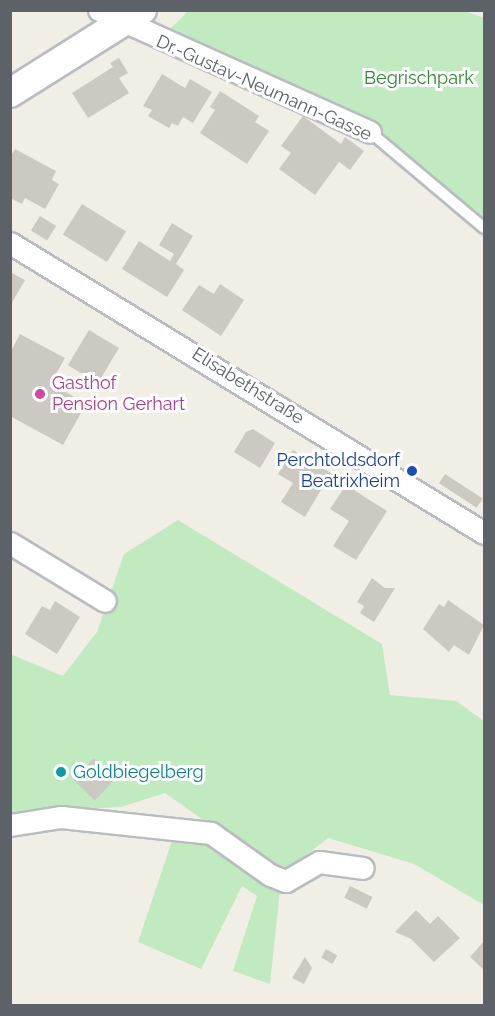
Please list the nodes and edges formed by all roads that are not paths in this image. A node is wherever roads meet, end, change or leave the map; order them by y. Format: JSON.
{"nodes":[{"id":1,"x":121,"y":15,"type":"edge"},
{"id":2,"x":10,"y":93,"type":"edge"},
{"id":3,"x":370,"y":132,"type":"joint"},
{"id":4,"x":484,"y":228,"type":"edge"},
{"id":5,"x":10,"y":243,"type":"edge"},
{"id":6,"x":484,"y":532,"type":"edge"},
{"id":7,"x":10,"y":543,"type":"edge"},
{"id":8,"x":105,"y":601,"type":"dead end"},
{"id":9,"x":10,"y":825,"type":"edge"},
{"id":10,"x":363,"y":868,"type":"dead end"}],
"edges":[{"from":1,"to":2,"type":"street"},
{"from":1,"to":3,"type":"street","name":"Dr.-Gustav-Neumann-Gasse"},
{"from":3,"to":4,"type":"lane","name":"Dr.-Gustav-Neumann-Gasse"},
{"from":5,"to":6,"type":"street","name":"Elisabethstraße"},
{"from":7,"to":8,"type":"street"},
{"from":9,"to":10,"type":"street"}]}
